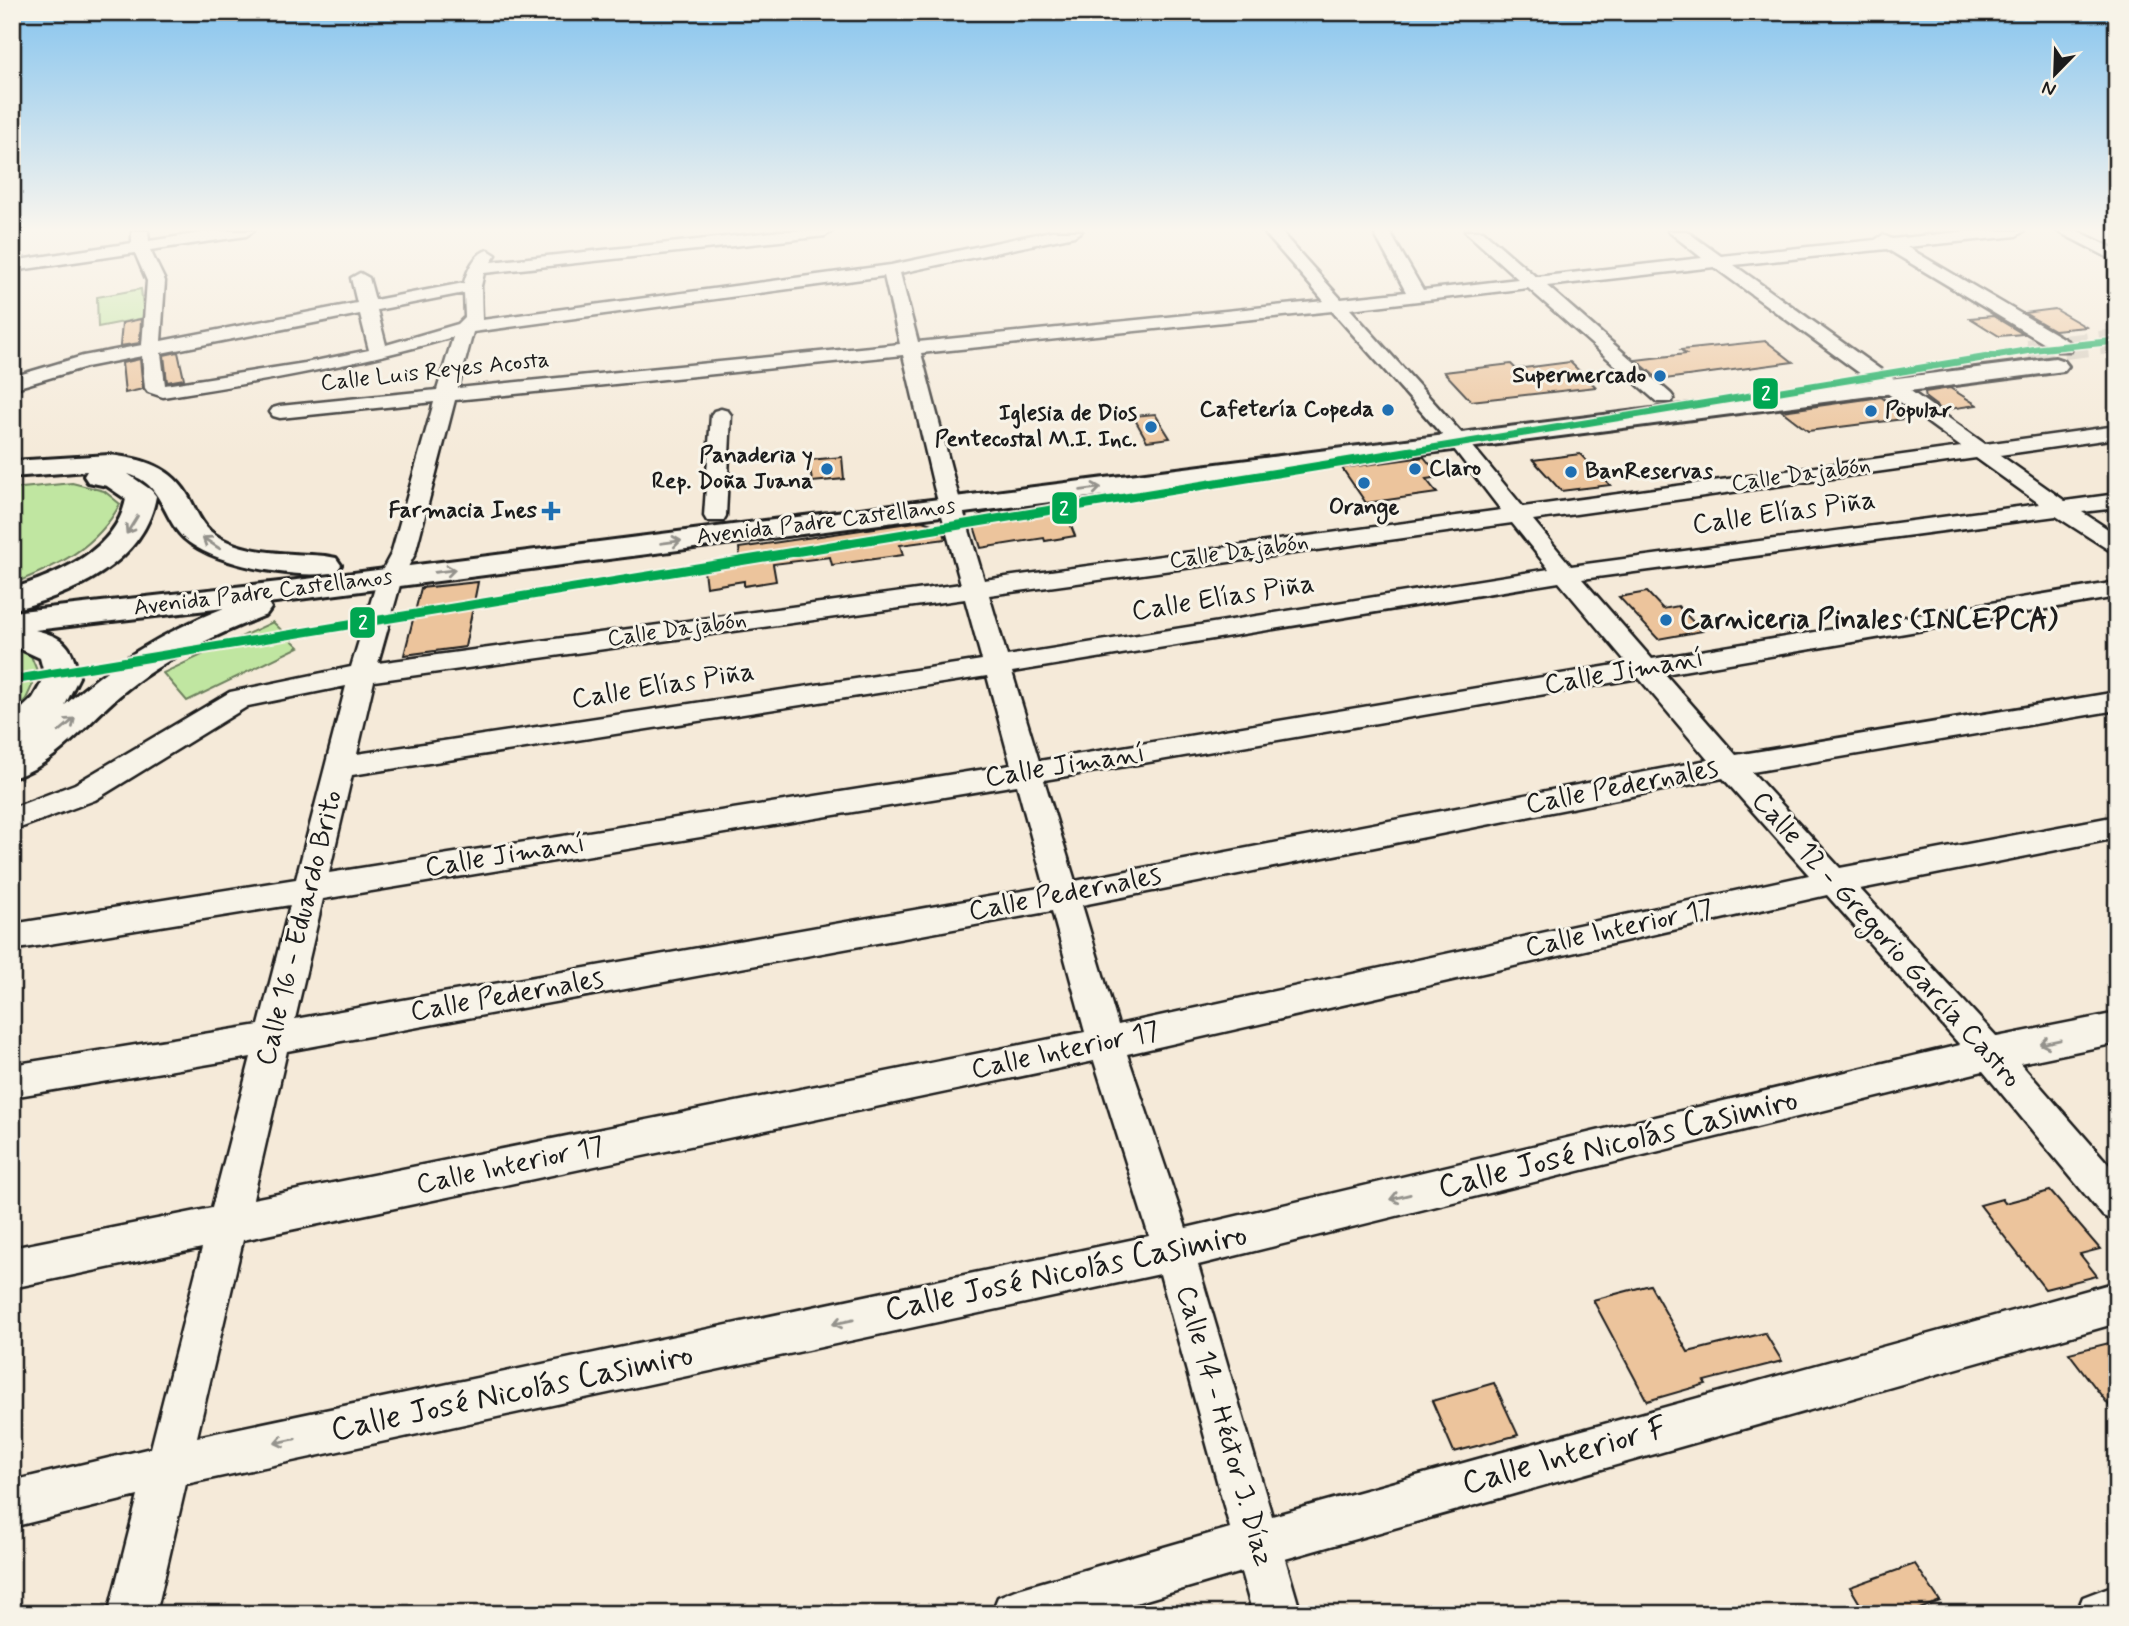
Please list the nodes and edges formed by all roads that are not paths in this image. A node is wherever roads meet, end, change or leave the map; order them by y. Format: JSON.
{"nodes":[{"id":1,"x":154,"y":307,"type":"edge"},
{"id":2,"x":368,"y":307,"type":"joint"},
{"id":3,"x":475,"y":307,"type":"edge"},
{"id":4,"x":623,"y":307,"type":"edge"},
{"id":5,"x":901,"y":307,"type":"edge"},
{"id":6,"x":1320,"y":307,"type":"edge"},
{"id":7,"x":1341,"y":307,"type":"edge"},
{"id":8,"x":1558,"y":307,"type":"edge"},
{"id":9,"x":1784,"y":307,"type":"edge"},
{"id":10,"x":1984,"y":307,"type":"edge"},
{"id":11,"x":465,"y":328,"type":"junction"},
{"id":12,"x":912,"y":348,"type":"junction"},
{"id":13,"x":151,"y":350,"type":"junction"},
{"id":14,"x":2028,"y":351,"type":"tunnel mouth"},
{"id":15,"x":379,"y":353,"type":"junction"},
{"id":16,"x":2060,"y":357,"type":"joint"},
{"id":17,"x":1885,"y":379,"type":"junction"},
{"id":18,"x":12,"y":383,"type":"edge"},
{"id":19,"x":446,"y":396,"type":"junction"},
{"id":20,"x":1664,"y":398,"type":"junction"},
{"id":21,"x":280,"y":412,"type":"dead end"},
{"id":22,"x":721,"y":415,"type":"dead end"},
{"id":23,"x":2117,"y":432,"type":"edge"},
{"id":24,"x":1450,"y":433,"type":"junction"},
{"id":25,"x":1982,"y":450,"type":"junction"},
{"id":26,"x":12,"y":469,"type":"edge"},
{"id":27,"x":12,"y":479,"type":"edge"},
{"id":28,"x":948,"y":496,"type":"junction"},
{"id":29,"x":2117,"y":501,"type":"edge"},
{"id":30,"x":2062,"y":509,"type":"junction"},
{"id":31,"x":1519,"y":514,"type":"junction"},
{"id":32,"x":715,"y":516,"type":"junction"},
{"id":33,"x":2117,"y":545,"type":"edge"},
{"id":34,"x":396,"y":566,"type":"junction"},
{"id":35,"x":1565,"y":574,"type":"junction"},
{"id":36,"x":316,"y":577,"type":"junction"},
{"id":37,"x":975,"y":588,"type":"junction"},
{"id":38,"x":2117,"y":589,"type":"edge"},
{"id":39,"x":12,"y":602,"type":"edge"},
{"id":40,"x":12,"y":622,"type":"edge"},
{"id":41,"x":12,"y":634,"type":"edge"},
{"id":42,"x":997,"y":666,"type":"junction"},
{"id":43,"x":1647,"y":668,"type":"junction"},
{"id":44,"x":362,"y":674,"type":"junction"},
{"id":45,"x":2117,"y":701,"type":"edge"},
{"id":46,"x":12,"y":740,"type":"edge"},
{"id":47,"x":12,"y":765,"type":"edge"},
{"id":48,"x":1730,"y":766,"type":"junction"},
{"id":49,"x":340,"y":767,"type":"junction"},
{"id":50,"x":1027,"y":773,"type":"junction"},
{"id":51,"x":12,"y":820,"type":"edge"},
{"id":52,"x":2117,"y":827,"type":"edge"},
{"id":53,"x":1832,"y":882,"type":"junction"},
{"id":54,"x":310,"y":887,"type":"junction"},
{"id":55,"x":1064,"y":895,"type":"junction"},
{"id":56,"x":12,"y":937,"type":"edge"},
{"id":57,"x":2117,"y":1028,"type":"edge"},
{"id":58,"x":273,"y":1038,"type":"junction"},
{"id":59,"x":1106,"y":1043,"type":"junction"},
{"id":60,"x":1990,"y":1054,"type":"junction"},
{"id":61,"x":12,"y":1081,"type":"edge"},
{"id":62,"x":2117,"y":1203,"type":"edge"},
{"id":63,"x":227,"y":1226,"type":"junction"},
{"id":64,"x":1174,"y":1251,"type":"junction"},
{"id":65,"x":12,"y":1268,"type":"edge"},
{"id":66,"x":2117,"y":1303,"type":"edge"},
{"id":67,"x":167,"y":1466,"type":"junction"},
{"id":68,"x":12,"y":1504,"type":"edge"},
{"id":69,"x":1258,"y":1543,"type":"junction"},
{"id":70,"x":2117,"y":1608,"type":"edge"},
{"id":71,"x":132,"y":1614,"type":"edge"},
{"id":72,"x":1015,"y":1614,"type":"edge"},
{"id":73,"x":1277,"y":1614,"type":"edge"},
{"id":74,"x":2100,"y":1614,"type":"edge"}],
"edges":[{"from":1,"to":13,"type":"street"},
{"from":2,"to":13,"type":"street"},
{"from":2,"to":15,"type":"street"},
{"from":3,"to":11,"type":"street","name":"Calle 16 - Eduardo Brito"},
{"from":4,"to":11,"type":"street"},
{"from":5,"to":12,"type":"street","name":"Calle 14 - Héctor J. Díaz"},
{"from":6,"to":12,"type":"street","name":"Calle Luis Reyes Acosta"},
{"from":7,"to":24,"type":"street","name":"Calle 12 - Gregorio García Castro"},
{"from":8,"to":20,"type":"street"},
{"from":9,"to":17,"type":"street"},
{"from":10,"to":16,"type":"street"},
{"from":11,"to":15,"type":"street"},
{"from":11,"to":19,"type":"street","name":"Calle 16 - Eduardo Brito"},
{"from":12,"to":19,"type":"street","name":"Calle Luis Reyes Acosta"},
{"from":12,"to":28,"type":"street","name":"Calle 14 - Héctor J. Díaz"},
{"from":13,"to":15,"type":"street"},
{"from":13,"to":18,"type":"street"},
{"from":14,"to":17,"type":"main road","name":"Avenida Padre Castellanos"},
{"from":16,"to":17,"type":"main road","name":"Avenida Padre Castellanos"},
{"from":17,"to":20,"type":"main road","name":"Avenida Padre Castellanos"},
{"from":17,"to":24,"type":"main road","name":"Avenida Padre Castellanos"},
{"from":17,"to":25,"type":"street"},
{"from":19,"to":21,"type":"street","name":"Calle Luis Reyes Acosta"},
{"from":19,"to":34,"type":"street","name":"Calle 16 - Eduardo Brito"},
{"from":20,"to":24,"type":"main road","name":"Avenida Padre Castellanos"},
{"from":22,"to":32,"type":"street"},
{"from":23,"to":25,"type":"street","name":"Calle Dajabón"},
{"from":24,"to":28,"type":"main road","name":"Avenida Padre Castellanos"},
{"from":24,"to":31,"type":"street","name":"Calle 12 - Gregorio García Castro"},
{"from":25,"to":30,"type":"street"},
{"from":25,"to":31,"type":"street","name":"Calle Dajabón"},
{"from":36,"to":26,"type":"main road","one_way":true},
{"from":27,"to":39,"type":"main road","one_way":true},
{"from":28,"to":32,"type":"main road","name":"Avenida Padre Castellanos"},
{"from":34,"to":28,"type":"main road","name":"Avenida Padre Castellanos","one_way":true},
{"from":28,"to":37,"type":"street","name":"Calle 14 - Héctor J. Díaz"},
{"from":29,"to":30,"type":"street","name":"Calle Elías Piña"},
{"from":30,"to":33,"type":"street"},
{"from":30,"to":35,"type":"street","name":"Calle Elías Piña"},
{"from":31,"to":35,"type":"street","name":"Calle 12 - Gregorio García Castro"},
{"from":31,"to":37,"type":"street","name":"Calle Dajabón"},
{"from":32,"to":34,"type":"main road","name":"Avenida Padre Castellanos"},
{"from":34,"to":36,"type":"main road","name":"Avenida Padre Castellanos"},
{"from":34,"to":44,"type":"street","name":"Calle 16 - Eduardo Brito"},
{"from":35,"to":42,"type":"street","name":"Calle Elías Piña"},
{"from":35,"to":43,"type":"street","name":"Calle 12 - Gregorio García Castro"},
{"from":36,"to":39,"type":"main road","name":"Avenida Padre Castellanos"},
{"from":36,"to":40,"type":"main road","name":"Avenida Padre Castellanos"},
{"from":47,"to":36,"type":"main road","one_way":true},
{"from":37,"to":42,"type":"street","name":"Calle 14 - Héctor J. Díaz"},
{"from":37,"to":44,"type":"street","name":"Calle Dajabón"},
{"from":38,"to":43,"type":"street","name":"Calle Jimaní"},
{"from":41,"to":46,"type":"main road"},
{"from":42,"to":49,"type":"street","name":"Calle Elías Piña"},
{"from":42,"to":50,"type":"street","name":"Calle 14 - Héctor J. Díaz"},
{"from":43,"to":48,"type":"street","name":"Calle 12 - Gregorio García Castro"},
{"from":43,"to":50,"type":"street","name":"Calle Jimaní"},
{"from":44,"to":49,"type":"street","name":"Calle 16 - Eduardo Brito"},
{"from":44,"to":51,"type":"street","name":"Calle Dajabón"},
{"from":45,"to":48,"type":"street","name":"Calle Pedernales"},
{"from":48,"to":53,"type":"street","name":"Calle 12 - Gregorio García Castro"},
{"from":48,"to":55,"type":"street","name":"Calle Pedernales"},
{"from":49,"to":54,"type":"street","name":"Calle 16 - Eduardo Brito"},
{"from":50,"to":54,"type":"street","name":"Calle Jimaní"},
{"from":50,"to":55,"type":"street","name":"Calle 14 - Héctor J. Díaz"},
{"from":52,"to":53,"type":"street","name":"Calle Interior 17"},
{"from":53,"to":59,"type":"street","name":"Calle Interior 17"},
{"from":53,"to":60,"type":"street","name":"Calle 12 - Gregorio García Castro"},
{"from":54,"to":56,"type":"street","name":"Calle Jimaní"},
{"from":54,"to":58,"type":"street","name":"Calle 16 - Eduardo Brito"},
{"from":55,"to":58,"type":"street","name":"Calle Pedernales"},
{"from":55,"to":59,"type":"street","name":"Calle 14 - Héctor J. Díaz"},
{"from":57,"to":60,"type":"street","name":"Calle José Nicolás Casimiro","one_way":true},
{"from":58,"to":61,"type":"street","name":"Calle Pedernales"},
{"from":58,"to":63,"type":"street","name":"Calle 16 - Eduardo Brito"},
{"from":59,"to":63,"type":"street","name":"Calle Interior 17"},
{"from":59,"to":64,"type":"street","name":"Calle 14 - Héctor J. Díaz"},
{"from":60,"to":62,"type":"street","name":"Calle 12 - Gregorio García Castro"},
{"from":60,"to":64,"type":"street","name":"Calle José Nicolás Casimiro","one_way":true},
{"from":63,"to":65,"type":"street","name":"Calle Interior 17"},
{"from":63,"to":67,"type":"street","name":"Calle 16 - Eduardo Brito"},
{"from":64,"to":67,"type":"street","name":"Calle José Nicolás Casimiro","one_way":true},
{"from":64,"to":69,"type":"street","name":"Calle 14 - Héctor J. Díaz"},
{"from":66,"to":69,"type":"street","name":"Calle Interior F"},
{"from":67,"to":68,"type":"street","name":"Calle José Nicolás Casimiro"},
{"from":67,"to":71,"type":"street","name":"Calle 16 - Eduardo Brito"},
{"from":69,"to":72,"type":"street","name":"Calle Interior F"},
{"from":69,"to":73,"type":"street","name":"Calle 14 - Héctor J. Díaz"},
{"from":70,"to":74,"type":"street"}]}
